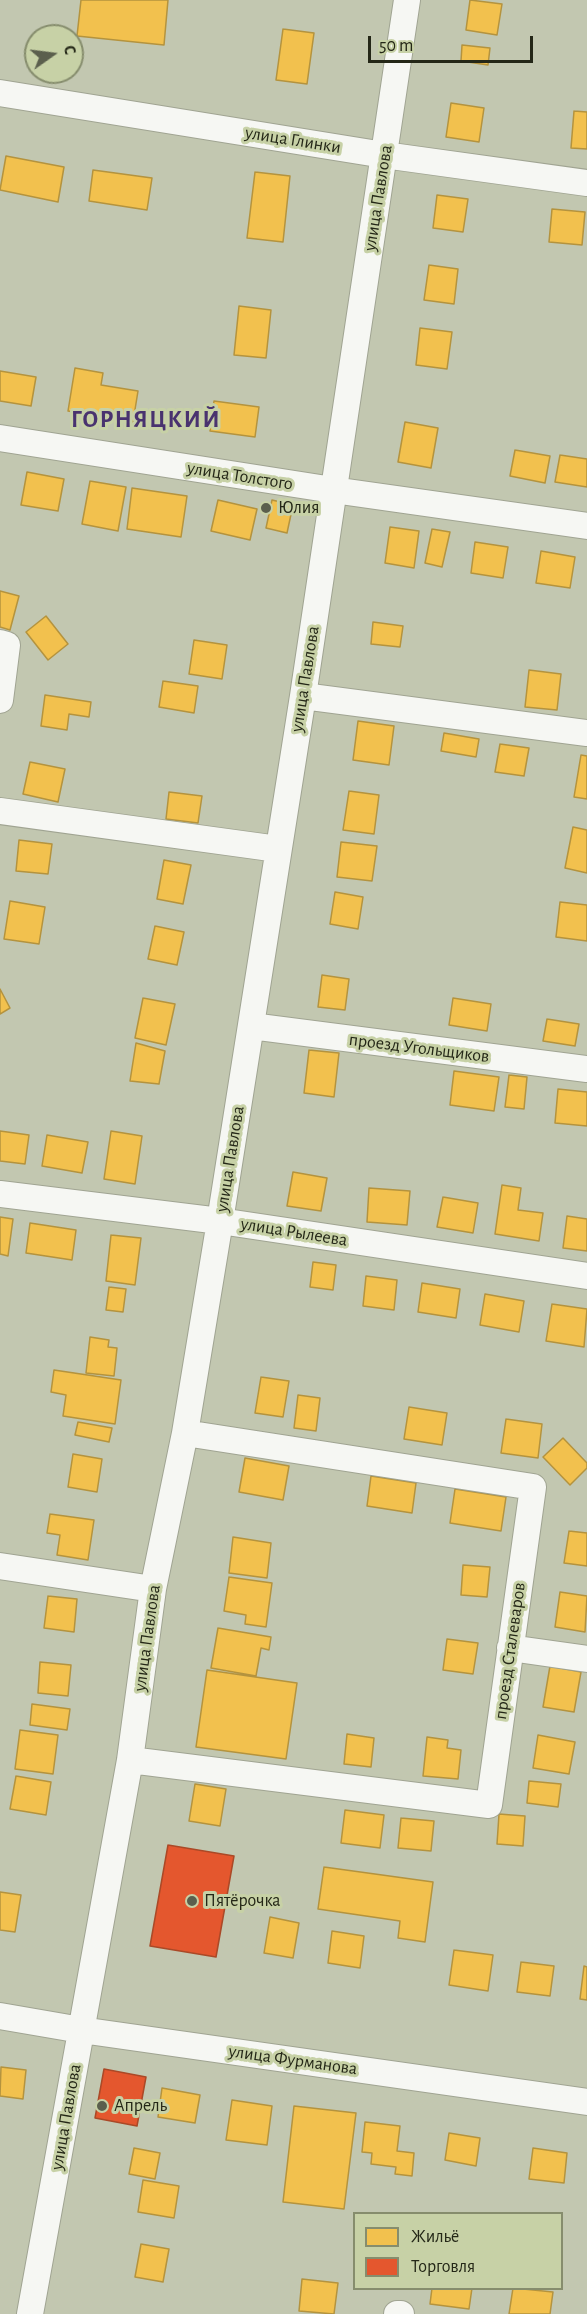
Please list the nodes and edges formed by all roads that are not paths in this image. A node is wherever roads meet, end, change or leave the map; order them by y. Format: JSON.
{"nodes":[{"id":1,"x":406,"y":0,"type":"edge"},
{"id":2,"x":0,"y":93,"type":"edge"},
{"id":3,"x":384,"y":155,"type":"junction"},
{"id":4,"x":587,"y":183,"type":"edge"},
{"id":5,"x":0,"y":438,"type":"edge"},
{"id":6,"x":333,"y":490,"type":"junction"},
{"id":7,"x":587,"y":526,"type":"edge"},
{"id":8,"x":0,"y":643,"type":"edge"},
{"id":9,"x":303,"y":696,"type":"junction"},
{"id":10,"x":0,"y":700,"type":"edge"},
{"id":11,"x":587,"y":733,"type":"edge"},
{"id":12,"x":0,"y":811,"type":"edge"},
{"id":13,"x":278,"y":849,"type":"junction"},
{"id":14,"x":251,"y":1026,"type":"junction"},
{"id":15,"x":587,"y":1069,"type":"edge"},
{"id":16,"x":0,"y":1194,"type":"edge"},
{"id":17,"x":220,"y":1221,"type":"junction"},
{"id":18,"x":587,"y":1276,"type":"edge"},
{"id":19,"x":185,"y":1433,"type":"junction"},
{"id":20,"x":0,"y":1566,"type":"edge"},
{"id":21,"x":153,"y":1589,"type":"junction"},
{"id":22,"x":510,"y":1648,"type":"junction"},
{"id":23,"x":587,"y":1659,"type":"edge"},
{"id":24,"x":130,"y":1760,"type":"junction"},
{"id":25,"x":0,"y":2016,"type":"edge"},
{"id":26,"x":81,"y":2030,"type":"junction"},
{"id":27,"x":587,"y":2102,"type":"edge"},
{"id":28,"x":30,"y":2314,"type":"edge"}],
"edges":[{"from":1,"to":3,"type":"street","name":"улица Павлова"},
{"from":2,"to":3,"type":"street","name":"улица Глинки"},
{"from":3,"to":4,"type":"street","name":"улица Глинки"},
{"from":3,"to":6,"type":"street","name":"улица Павлова"},
{"from":5,"to":6,"type":"street","name":"улица Толстого"},
{"from":6,"to":7,"type":"street","name":"улица Толстого"},
{"from":6,"to":9,"type":"street","name":"улица Павлова"},
{"from":8,"to":10,"type":"street"},
{"from":9,"to":11,"type":"street"},
{"from":9,"to":13,"type":"street","name":"улица Павлова"},
{"from":12,"to":13,"type":"street"},
{"from":13,"to":14,"type":"street","name":"улица Павлова"},
{"from":14,"to":15,"type":"street","name":"проезд Угольщиков"},
{"from":14,"to":17,"type":"street","name":"улица Павлова"},
{"from":16,"to":17,"type":"street","name":"улица Рылеева"},
{"from":17,"to":18,"type":"street","name":"улица Рылеева"},
{"from":17,"to":19,"type":"street","name":"улица Павлова"},
{"from":19,"to":21,"type":"street","name":"улица Павлова"},
{"from":19,"to":22,"type":"street","name":"проезд Сталеваров"},
{"from":20,"to":21,"type":"street"},
{"from":21,"to":24,"type":"street","name":"улица Павлова"},
{"from":22,"to":23,"type":"street"},
{"from":22,"to":24,"type":"street","name":"проезд Сталеваров"},
{"from":24,"to":26,"type":"street","name":"улица Павлова"},
{"from":25,"to":26,"type":"street","name":"улица Фурманова"},
{"from":26,"to":27,"type":"street","name":"улица Фурманова"},
{"from":26,"to":28,"type":"street","name":"улица Павлова"}]}
